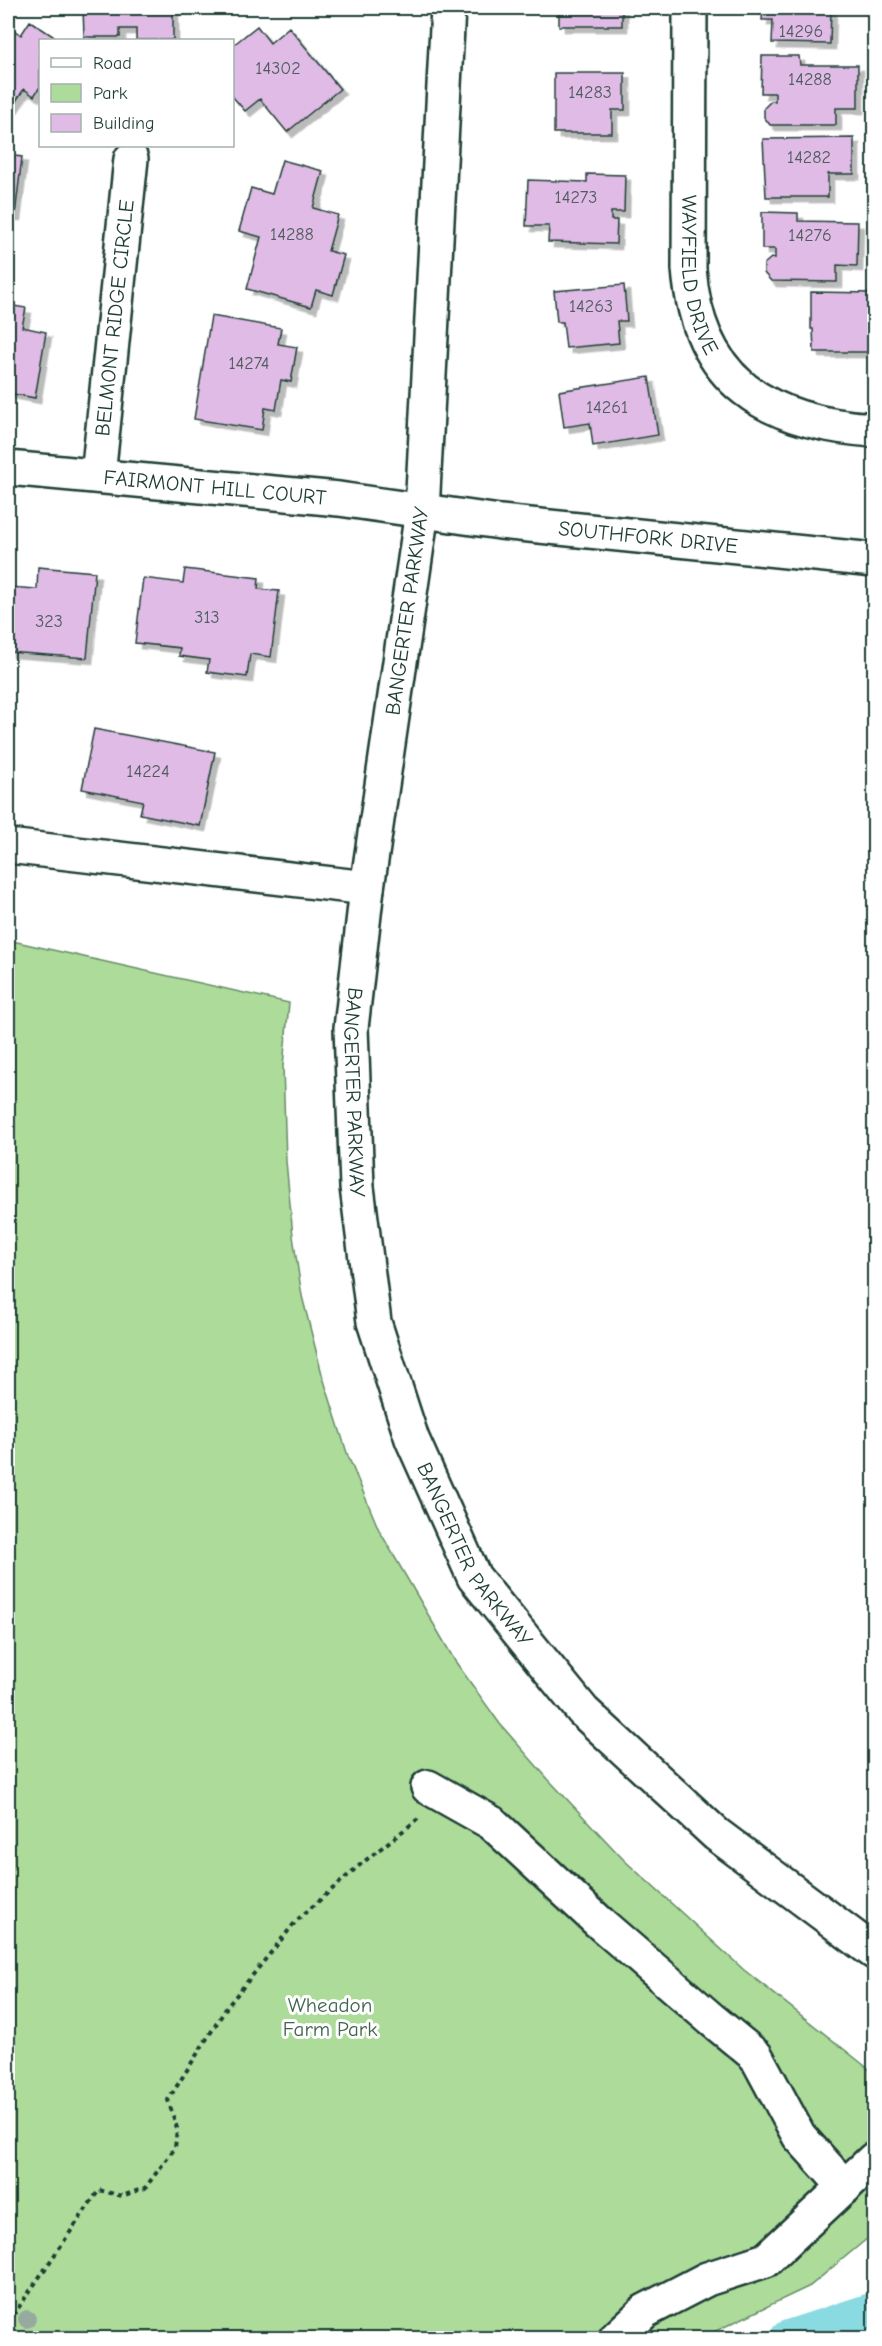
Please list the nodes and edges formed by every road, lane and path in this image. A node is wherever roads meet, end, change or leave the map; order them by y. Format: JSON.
{"nodes":[{"id":1,"x":448,"y":8,"type":"edge"},
{"id":2,"x":690,"y":8,"type":"edge"},
{"id":3,"x":131,"y":159,"type":"dead end"},
{"id":4,"x":874,"y":430,"type":"edge"},
{"id":5,"x":8,"y":468,"type":"edge"},
{"id":6,"x":98,"y":476,"type":"junction"},
{"id":7,"x":422,"y":511,"type":"junction"},
{"id":8,"x":874,"y":560,"type":"edge"},
{"id":9,"x":8,"y":846,"type":"edge"},
{"id":10,"x":367,"y":888,"type":"junction"},
{"id":11,"x":426,"y":1801,"type":"joint"},
{"id":12,"x":874,"y":1952,"type":"edge"},
{"id":13,"x":874,"y":2159,"type":"edge"},
{"id":14,"x":845,"y":2187,"type":"junction"},
{"id":15,"x":8,"y":2323,"type":"edge"},
{"id":16,"x":616,"y":2338,"type":"edge"}],
"edges":[{"from":1,"to":7,"type":"main road","name":"BANGERTER PARKWAY"},
{"from":2,"to":4,"type":"main road","name":"WAYFIELD DRIVE"},
{"from":3,"to":6,"type":"main road","name":"BELMONT RIDGE CIRCLE"},
{"from":5,"to":6,"type":"main road","name":"FAIRMONT HILL COURT"},
{"from":6,"to":7,"type":"main road","name":"FAIRMONT HILL COURT"},
{"from":7,"to":8,"type":"main road","name":"SOUTHFORK DRIVE"},
{"from":7,"to":10,"type":"main road","name":"BANGERTER PARKWAY"},
{"from":9,"to":10,"type":"main road"},
{"from":10,"to":12,"type":"main road","name":"BANGERTER PARKWAY"},
{"from":11,"to":14,"type":"main road"},
{"from":11,"to":15,"type":"path"},
{"from":13,"to":14,"type":"main road"},
{"from":14,"to":16,"type":"main road"}]}
